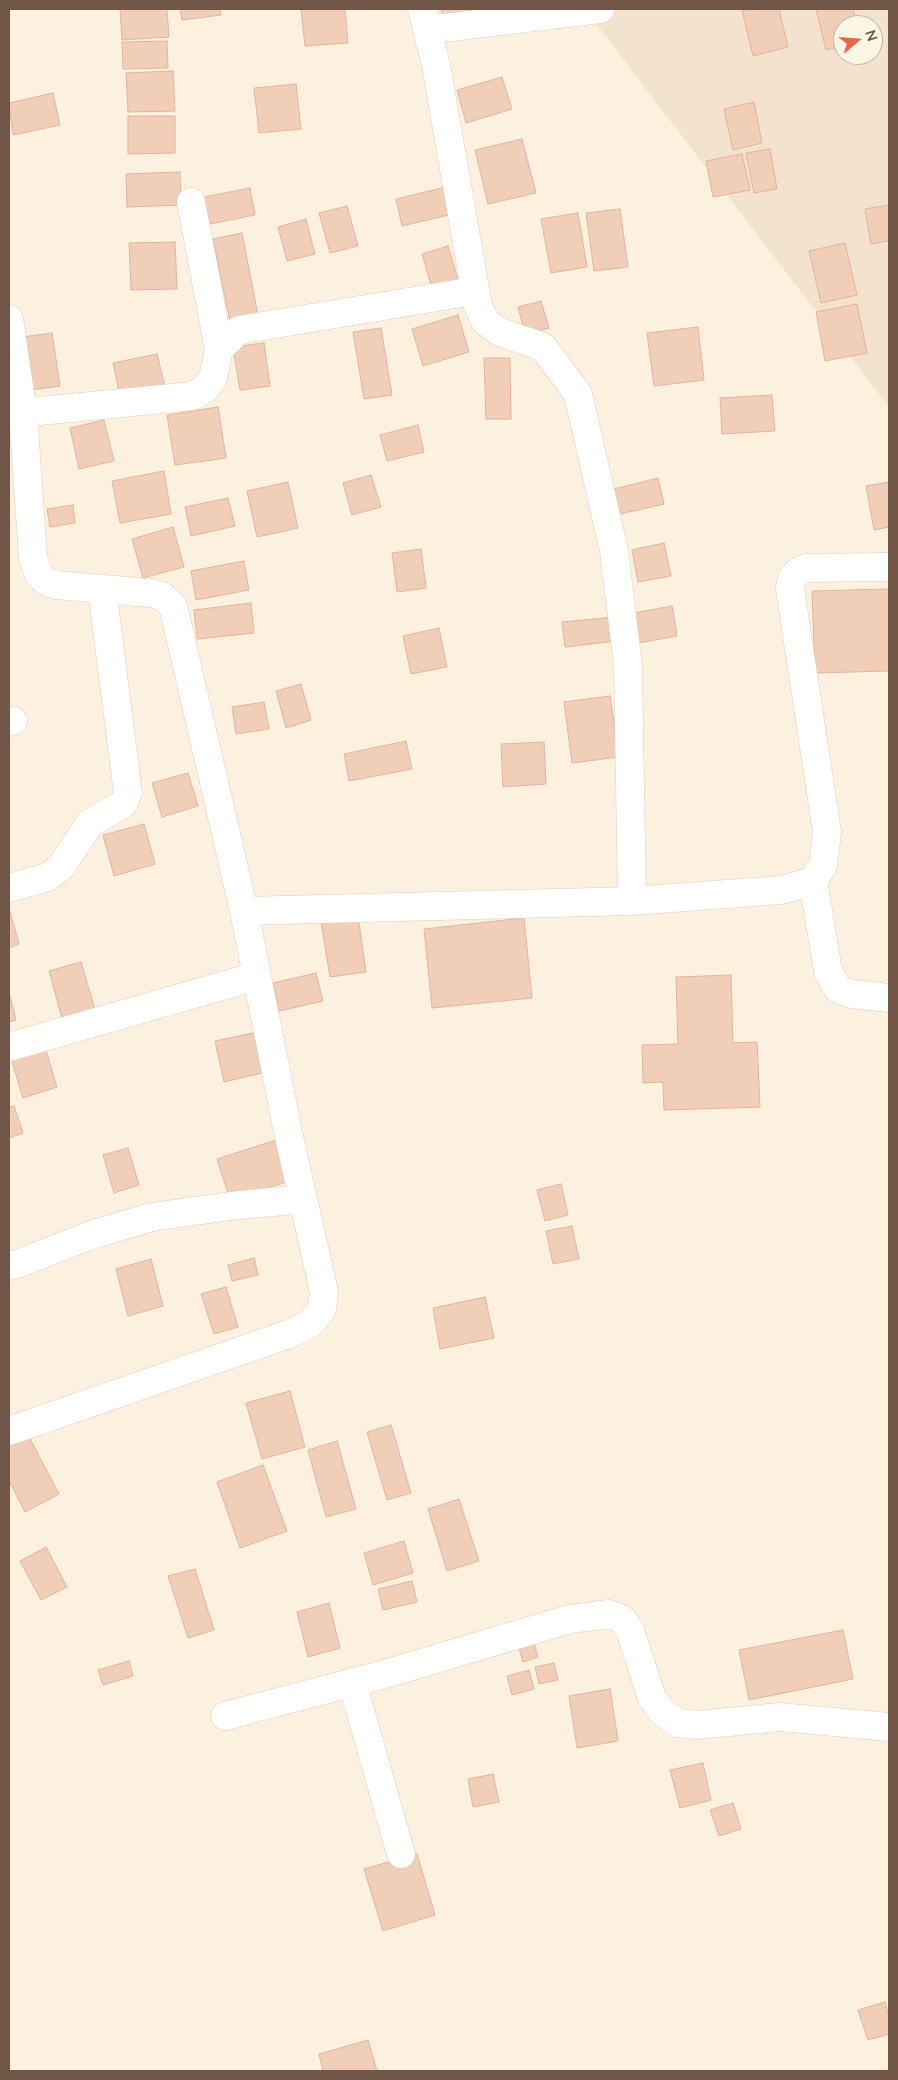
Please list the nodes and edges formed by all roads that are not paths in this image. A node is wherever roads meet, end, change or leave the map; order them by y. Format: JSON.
{"nodes":[{"id":1,"x":600,"y":9,"type":"edge"},
{"id":2,"x":425,"y":19,"type":"edge"},
{"id":3,"x":190,"y":202,"type":"dead end"},
{"id":4,"x":474,"y":291,"type":"junction"},
{"id":5,"x":9,"y":319,"type":"edge"},
{"id":6,"x":219,"y":349,"type":"junction"},
{"id":7,"x":16,"y":413,"type":"edge"},
{"id":8,"x":889,"y":567,"type":"edge"},
{"id":9,"x":102,"y":589,"type":"junction"},
{"id":10,"x":813,"y":881,"type":"junction"},
{"id":11,"x":9,"y":888,"type":"edge"},
{"id":12,"x":632,"y":901,"type":"junction"},
{"id":13,"x":244,"y":911,"type":"junction"},
{"id":14,"x":257,"y":976,"type":"junction"},
{"id":15,"x":889,"y":998,"type":"edge"},
{"id":16,"x":9,"y":1047,"type":"edge"},
{"id":17,"x":303,"y":1199,"type":"junction"},
{"id":18,"x":9,"y":1266,"type":"edge"},
{"id":19,"x":9,"y":1432,"type":"edge"},
{"id":20,"x":352,"y":1682,"type":"junction"},
{"id":21,"x":225,"y":1716,"type":"dead end"},
{"id":22,"x":889,"y":1727,"type":"edge"},
{"id":23,"x":401,"y":1854,"type":"dead end"}],
"edges":[{"from":1,"to":2,"type":"street"},
{"from":2,"to":4,"type":"street"},
{"from":3,"to":6,"type":"street"},
{"from":4,"to":6,"type":"street"},
{"from":4,"to":12,"type":"street"},
{"from":5,"to":7,"type":"street"},
{"from":6,"to":7,"type":"street"},
{"from":7,"to":9,"type":"street"},
{"from":8,"to":10,"type":"street"},
{"from":9,"to":11,"type":"street"},
{"from":9,"to":13,"type":"street"},
{"from":10,"to":12,"type":"street"},
{"from":10,"to":15,"type":"street"},
{"from":12,"to":13,"type":"street"},
{"from":13,"to":14,"type":"street"},
{"from":14,"to":16,"type":"street"},
{"from":14,"to":17,"type":"street"},
{"from":17,"to":18,"type":"street"},
{"from":17,"to":19,"type":"street"},
{"from":20,"to":21,"type":"street"},
{"from":20,"to":22,"type":"street"},
{"from":20,"to":23,"type":"street"}]}
